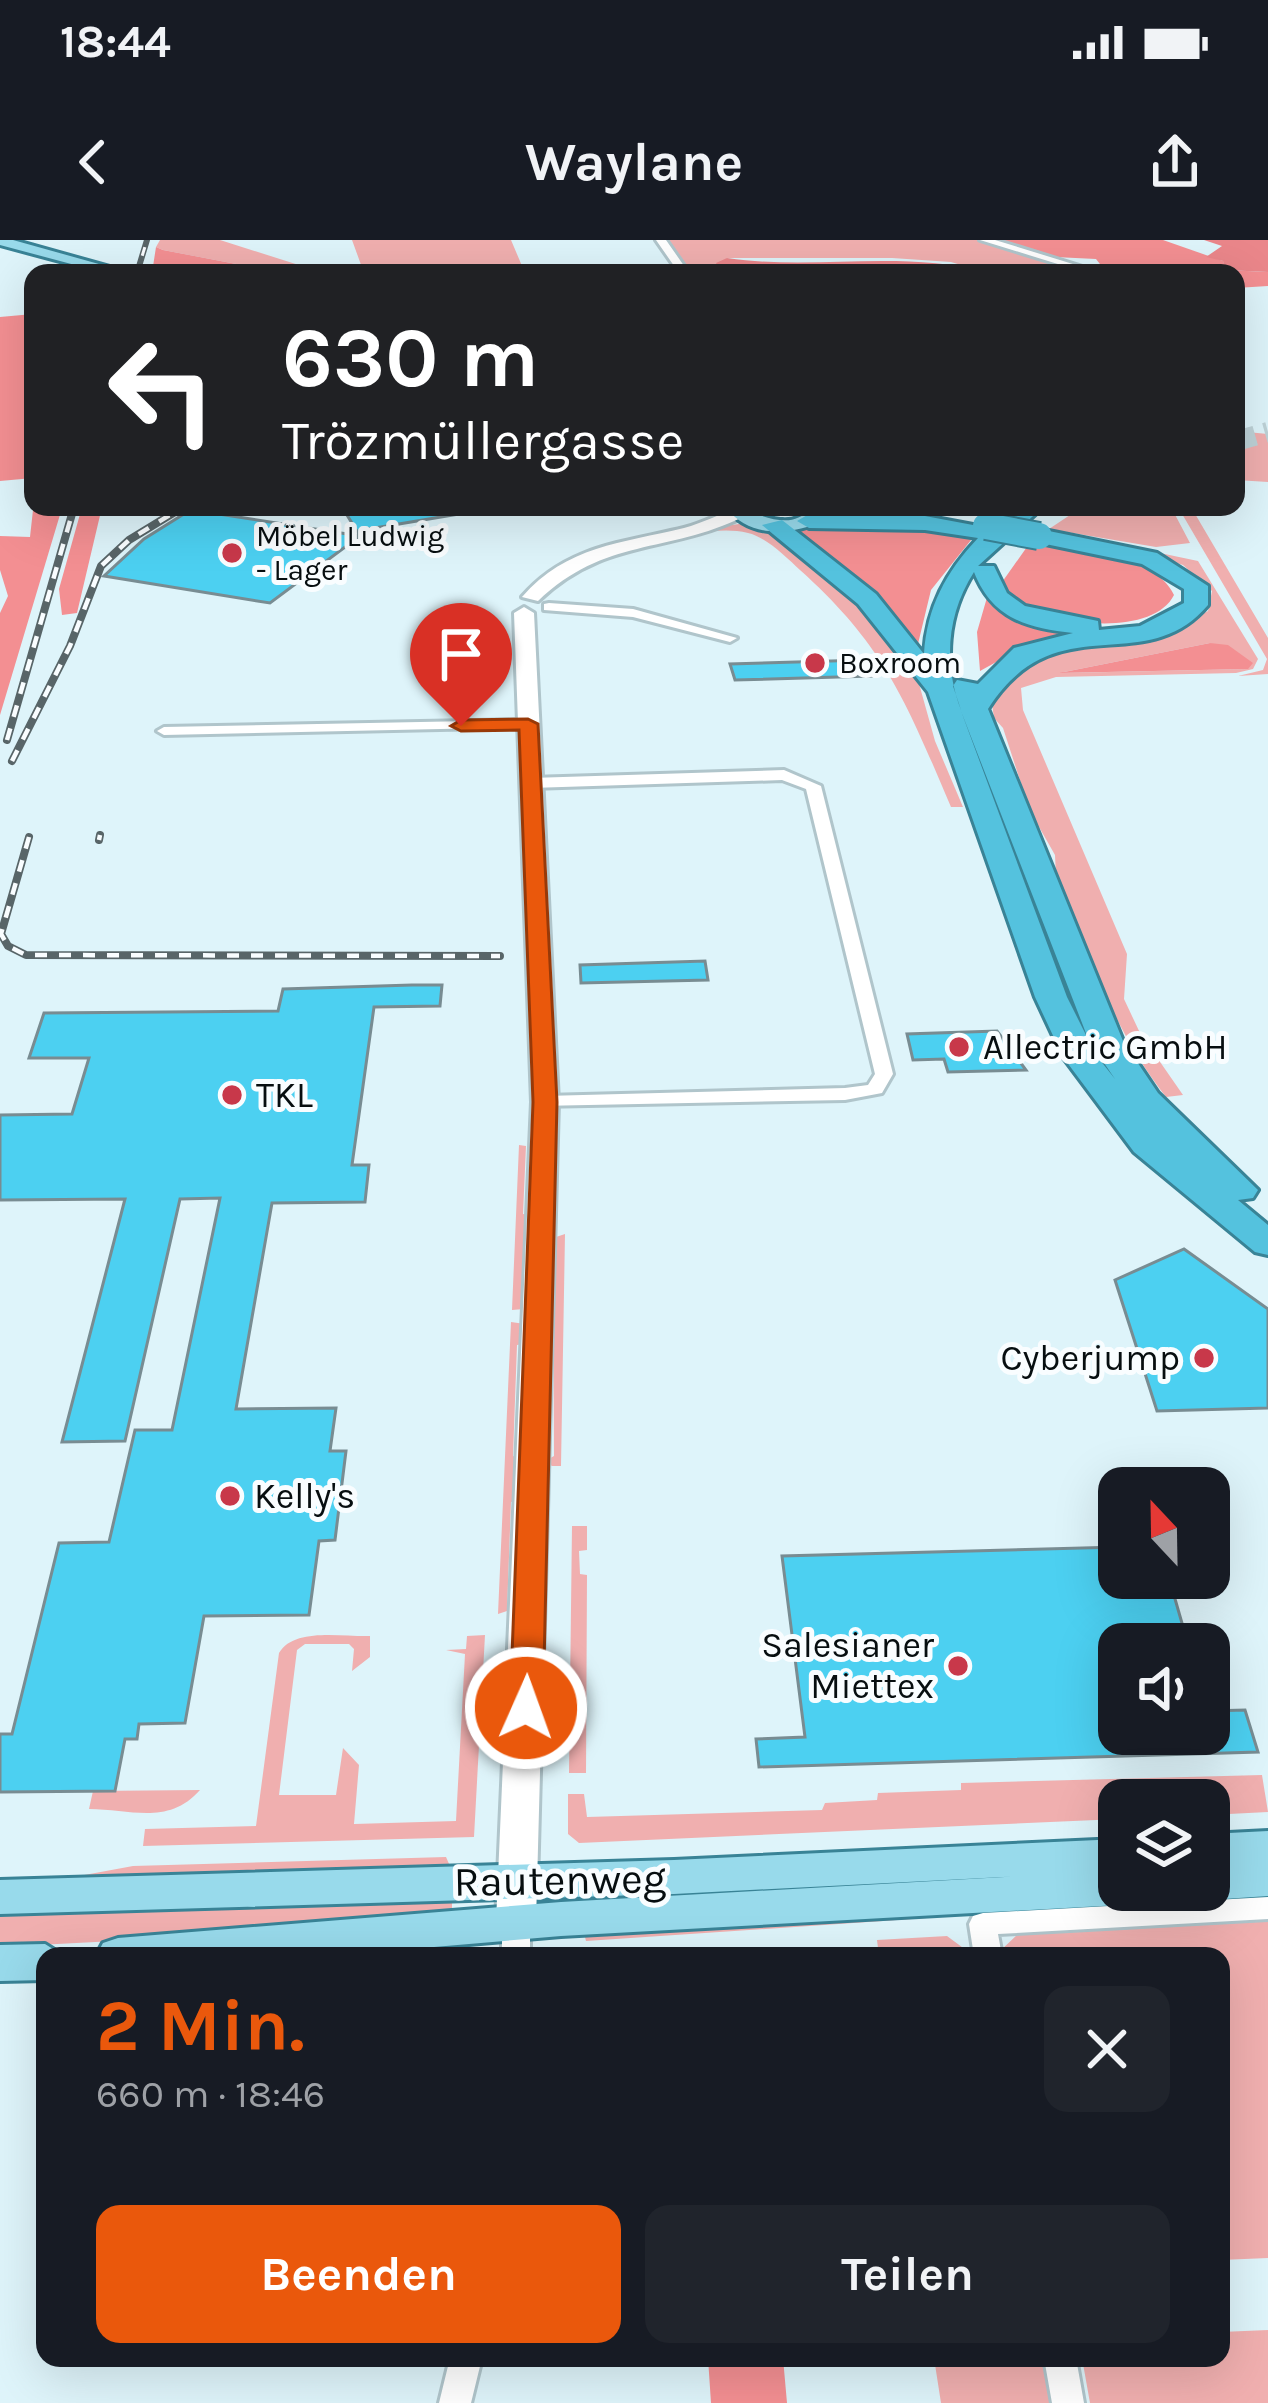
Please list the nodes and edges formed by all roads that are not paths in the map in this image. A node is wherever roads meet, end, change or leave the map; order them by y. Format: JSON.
{"nodes":[{"id":1,"x":26,"y":240,"type":"edge"},
{"id":2,"x":985,"y":240,"type":"edge"},
{"id":3,"x":0,"y":242,"type":"edge"},
{"id":4,"x":87,"y":264,"type":"edge"},
{"id":5,"x":111,"y":264,"type":"edge"},
{"id":6,"x":1066,"y":264,"type":"edge"},
{"id":7,"x":841,"y":516,"type":"edge"},
{"id":8,"x":1021,"y":516,"type":"edge"},
{"id":9,"x":1048,"y":516,"type":"edge"},
{"id":10,"x":751,"y":517,"type":"edge"},
{"id":11,"x":1036,"y":538,"type":"junction"},
{"id":12,"x":986,"y":572,"type":"junction"},
{"id":13,"x":535,"y":606,"type":"junction"},
{"id":14,"x":730,"y":638,"type":"dead end"},
{"id":15,"x":940,"y":689,"type":"junction"},
{"id":16,"x":974,"y":710,"type":"junction"},
{"id":17,"x":528,"y":724,"type":"junction"},
{"id":18,"x":164,"y":731,"type":"dead end"},
{"id":19,"x":531,"y":783,"type":"junction"},
{"id":20,"x":545,"y":1102,"type":"junction"},
{"id":21,"x":1268,"y":1211,"type":"edge"},
{"id":22,"x":1268,"y":1244,"type":"edge"},
{"id":23,"x":1268,"y":1846,"type":"edge"},
{"id":24,"x":1230,"y":1849,"type":"edge"},
{"id":25,"x":1098,"y":1857,"type":"edge"},
{"id":26,"x":1268,"y":1879,"type":"edge"},
{"id":27,"x":1230,"y":1881,"type":"edge"},
{"id":28,"x":1098,"y":1889,"type":"edge"},
{"id":29,"x":0,"y":1897,"type":"edge"},
{"id":30,"x":1268,"y":1908,"type":"edge"},
{"id":31,"x":517,"y":1920,"type":"edge"},
{"id":32,"x":218,"y":1947,"type":"edge"},
{"id":33,"x":986,"y":1947,"type":"edge"},
{"id":34,"x":36,"y":1962,"type":"edge"},
{"id":35,"x":0,"y":1964,"type":"edge"},
{"id":36,"x":464,"y":2367,"type":"edge"},
{"id":37,"x":1062,"y":2367,"type":"edge"},
{"id":38,"x":455,"y":2403,"type":"edge"},
{"id":39,"x":1068,"y":2403,"type":"edge"}],
"edges":[{"from":1,"to":5,"type":"main road"},
{"from":2,"to":6,"type":"street"},
{"from":3,"to":4,"type":"main road"},
{"from":7,"to":11,"type":"highway","bridge":true},
{"from":8,"to":15,"type":"highway"},
{"from":9,"to":12,"type":"highway"},
{"from":10,"to":13,"type":"street"},
{"from":10,"to":15,"type":"highway"},
{"from":11,"to":12,"type":"highway"},
{"from":11,"to":16,"type":"highway"},
{"from":12,"to":16,"type":"highway"},
{"from":13,"to":14,"type":"street"},
{"from":13,"to":17,"type":"street"},
{"from":15,"to":22,"type":"highway"},
{"from":16,"to":21,"type":"highway"},
{"from":17,"to":18,"type":"street"},
{"from":17,"to":19,"type":"street"},
{"from":19,"to":20,"type":"street"},
{"from":19,"to":20,"type":"street"},
{"from":20,"to":31,"type":"street"},
{"from":23,"to":24,"type":"main road"},
{"from":25,"to":31,"type":"main road","name":"Rautenweg"},
{"from":26,"to":27,"type":"main road"},
{"from":28,"to":31,"type":"main road","name":"Rautenweg"},
{"from":29,"to":31,"type":"main road","name":"Rautenweg"},
{"from":30,"to":33,"type":"street"},
{"from":31,"to":32,"type":"main road","name":"Rautenweg"},
{"from":34,"to":35,"type":"main road"},
{"from":36,"to":38,"type":"street"},
{"from":37,"to":39,"type":"street"}]}
